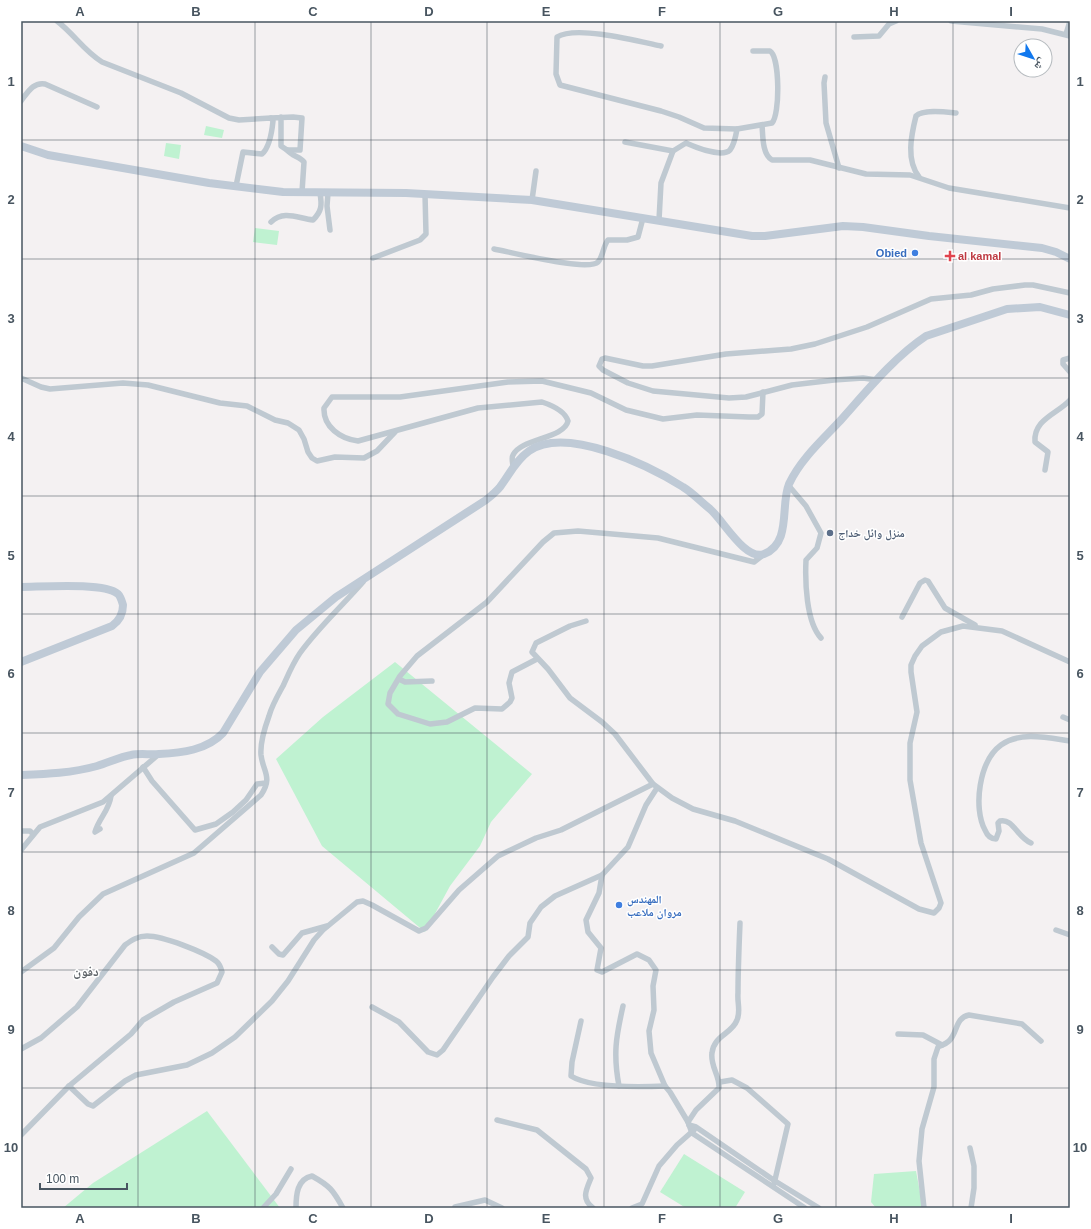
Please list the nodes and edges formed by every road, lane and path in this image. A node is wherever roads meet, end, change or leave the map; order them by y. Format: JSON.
{"nodes":[{"id":1,"x":57,"y":21,"type":"edge"},
{"id":2,"x":896,"y":21,"type":"edge"},
{"id":3,"x":951,"y":21,"type":"edge"},
{"id":4,"x":1070,"y":21,"type":"edge"},
{"id":5,"x":1068,"y":35,"type":"edge"},
{"id":6,"x":854,"y":37,"type":"dead end"},
{"id":7,"x":661,"y":46,"type":"dead end"},
{"id":8,"x":752,"y":51,"type":"dead end"},
{"id":9,"x":825,"y":77,"type":"dead end"},
{"id":10,"x":21,"y":101,"type":"edge"},
{"id":11,"x":97,"y":107,"type":"dead end"},
{"id":12,"x":956,"y":113,"type":"dead end"},
{"id":13,"x":281,"y":117,"type":"junction"},
{"id":14,"x":271,"y":118,"type":"junction"},
{"id":15,"x":762,"y":125,"type":"junction"},
{"id":16,"x":737,"y":129,"type":"junction"},
{"id":17,"x":625,"y":142,"type":"dead end"},
{"id":18,"x":21,"y":146,"type":"edge"},
{"id":19,"x":287,"y":150,"type":"junction"},
{"id":20,"x":673,"y":151,"type":"junction"},
{"id":21,"x":839,"y":168,"type":"junction"},
{"id":22,"x":536,"y":171,"type":"dead end"},
{"id":23,"x":919,"y":177,"type":"junction"},
{"id":24,"x":236,"y":186,"type":"junction"},
{"id":25,"x":302,"y":192,"type":"junction"},
{"id":26,"x":324,"y":193,"type":"junction"},
{"id":27,"x":425,"y":194,"type":"junction"},
{"id":28,"x":532,"y":200,"type":"junction"},
{"id":29,"x":1070,"y":208,"type":"edge"},
{"id":30,"x":643,"y":218,"type":"junction"},
{"id":31,"x":659,"y":220,"type":"junction"},
{"id":32,"x":271,"y":222,"type":"dead end"},
{"id":33,"x":330,"y":230,"type":"dead end"},
{"id":34,"x":494,"y":249,"type":"dead end"},
{"id":35,"x":373,"y":258,"type":"dead end"},
{"id":36,"x":1070,"y":259,"type":"edge"},
{"id":37,"x":1070,"y":293,"type":"edge"},
{"id":38,"x":1070,"y":315,"type":"edge"},
{"id":39,"x":1070,"y":358,"type":"edge"},
{"id":40,"x":1070,"y":372,"type":"edge"},
{"id":41,"x":21,"y":378,"type":"edge"},
{"id":42,"x":877,"y":380,"type":"junction"},
{"id":43,"x":763,"y":392,"type":"junction"},
{"id":44,"x":1070,"y":400,"type":"edge"},
{"id":45,"x":395,"y":432,"type":"junction"},
{"id":46,"x":513,"y":467,"type":"junction"},
{"id":47,"x":1045,"y":470,"type":"dead end"},
{"id":48,"x":788,"y":486,"type":"junction"},
{"id":49,"x":762,"y":554,"type":"junction"},
{"id":50,"x":364,"y":580,"type":"junction"},
{"id":51,"x":21,"y":587,"type":"edge"},
{"id":52,"x":902,"y":618,"type":"dead end"},
{"id":53,"x":586,"y":621,"type":"dead end"},
{"id":54,"x":977,"y":626,"type":"junction"},
{"id":55,"x":821,"y":638,"type":"dead end"},
{"id":56,"x":537,"y":659,"type":"junction"},
{"id":57,"x":21,"y":662,"type":"edge"},
{"id":58,"x":1070,"y":662,"type":"edge"},
{"id":59,"x":400,"y":679,"type":"junction"},
{"id":60,"x":432,"y":681,"type":"dead end"},
{"id":61,"x":1063,"y":717,"type":"dead end"},
{"id":62,"x":1070,"y":720,"type":"edge"},
{"id":63,"x":1070,"y":741,"type":"edge"},
{"id":64,"x":159,"y":754,"type":"junction"},
{"id":65,"x":143,"y":767,"type":"junction"},
{"id":66,"x":21,"y":775,"type":"edge"},
{"id":67,"x":266,"y":783,"type":"junction"},
{"id":68,"x":655,"y":786,"type":"junction"},
{"id":69,"x":111,"y":796,"type":"junction"},
{"id":70,"x":100,"y":829,"type":"dead end"},
{"id":71,"x":21,"y":831,"type":"edge"},
{"id":72,"x":33,"y":834,"type":"junction"},
{"id":73,"x":1032,"y":843,"type":"dead end"},
{"id":74,"x":21,"y":850,"type":"edge"},
{"id":75,"x":602,"y":875,"type":"junction"},
{"id":76,"x":740,"y":923,"type":"dead end"},
{"id":77,"x":327,"y":926,"type":"junction"},
{"id":78,"x":1056,"y":930,"type":"dead end"},
{"id":79,"x":1070,"y":935,"type":"edge"},
{"id":80,"x":272,"y":947,"type":"dead end"},
{"id":81,"x":21,"y":972,"type":"edge"},
{"id":82,"x":624,"y":1006,"type":"dead end"},
{"id":83,"x":372,"y":1007,"type":"dead end"},
{"id":84,"x":581,"y":1021,"type":"dead end"},
{"id":85,"x":898,"y":1034,"type":"dead end"},
{"id":86,"x":1041,"y":1042,"type":"dead end"},
{"id":87,"x":942,"y":1045,"type":"junction"},
{"id":88,"x":21,"y":1049,"type":"edge"},
{"id":89,"x":720,"y":1082,"type":"junction"},
{"id":90,"x":69,"y":1086,"type":"junction"},
{"id":91,"x":619,"y":1086,"type":"junction"},
{"id":92,"x":665,"y":1086,"type":"junction"},
{"id":93,"x":497,"y":1120,"type":"dead end"},
{"id":94,"x":689,"y":1124,"type":"junction"},
{"id":95,"x":696,"y":1127,"type":"junction"},
{"id":96,"x":692,"y":1133,"type":"junction"},
{"id":97,"x":21,"y":1135,"type":"edge"},
{"id":98,"x":970,"y":1148,"type":"dead end"},
{"id":99,"x":731,"y":1151,"type":"junction"},
{"id":100,"x":727,"y":1158,"type":"junction"},
{"id":101,"x":291,"y":1169,"type":"dead end"},
{"id":102,"x":775,"y":1181,"type":"junction"},
{"id":103,"x":772,"y":1188,"type":"junction"},
{"id":104,"x":455,"y":1207,"type":"edge"},
{"id":105,"x":263,"y":1208,"type":"edge"},
{"id":106,"x":296,"y":1208,"type":"edge"},
{"id":107,"x":343,"y":1208,"type":"edge"},
{"id":108,"x":502,"y":1208,"type":"edge"},
{"id":109,"x":593,"y":1208,"type":"edge"},
{"id":110,"x":632,"y":1208,"type":"edge"},
{"id":111,"x":805,"y":1208,"type":"edge"},
{"id":112,"x":819,"y":1208,"type":"edge"},
{"id":113,"x":924,"y":1208,"type":"edge"},
{"id":114,"x":971,"y":1208,"type":"edge"}],
"edges":[{"from":1,"to":14,"type":"street"},
{"from":2,"to":6,"type":"street"},
{"from":3,"to":5,"type":"street"},
{"from":4,"to":5,"type":"street"},
{"from":7,"to":16,"type":"street"},
{"from":8,"to":15,"type":"street"},
{"from":9,"to":21,"type":"street"},
{"from":10,"to":11,"type":"street"},
{"from":12,"to":23,"type":"street"},
{"from":13,"to":14,"type":"street"},
{"from":13,"to":19,"type":"street"},
{"from":13,"to":19,"type":"street"},
{"from":14,"to":24,"type":"street"},
{"from":15,"to":16,"type":"street"},
{"from":15,"to":21,"type":"street"},
{"from":16,"to":20,"type":"street"},
{"from":17,"to":20,"type":"street"},
{"from":18,"to":24,"type":"street"},
{"from":19,"to":25,"type":"street"},
{"from":20,"to":31,"type":"street"},
{"from":21,"to":23,"type":"street"},
{"from":22,"to":28,"type":"street"},
{"from":23,"to":29,"type":"street"},
{"from":24,"to":25,"type":"street"},
{"from":25,"to":26,"type":"street"},
{"from":26,"to":27,"type":"street"},
{"from":26,"to":32,"type":"street"},
{"from":26,"to":33,"type":"street"},
{"from":27,"to":28,"type":"street"},
{"from":27,"to":35,"type":"street"},
{"from":28,"to":30,"type":"street"},
{"from":30,"to":31,"type":"street"},
{"from":30,"to":34,"type":"street"},
{"from":31,"to":36,"type":"street"},
{"from":37,"to":43,"type":"street"},
{"from":38,"to":42,"type":"street"},
{"from":39,"to":40,"type":"street"},
{"from":41,"to":45,"type":"street"},
{"from":42,"to":43,"type":"street"},
{"from":42,"to":48,"type":"street"},
{"from":43,"to":45,"type":"street"},
{"from":44,"to":47,"type":"street"},
{"from":45,"to":46,"type":"street"},
{"from":46,"to":49,"type":"street"},
{"from":46,"to":50,"type":"street"},
{"from":48,"to":49,"type":"street"},
{"from":48,"to":55,"type":"street"},
{"from":49,"to":59,"type":"street"},
{"from":50,"to":64,"type":"street"},
{"from":50,"to":67,"type":"street"},
{"from":51,"to":57,"type":"street"},
{"from":52,"to":54,"type":"street"},
{"from":53,"to":56,"type":"street"},
{"from":54,"to":58,"type":"street"},
{"from":54,"to":68,"type":"street"},
{"from":56,"to":59,"type":"street"},
{"from":56,"to":68,"type":"street"},
{"from":59,"to":60,"type":"street"},
{"from":61,"to":62,"type":"street"},
{"from":63,"to":73,"type":"street"},
{"from":64,"to":65,"type":"street"},
{"from":64,"to":66,"type":"street"},
{"from":65,"to":67,"type":"street"},
{"from":65,"to":69,"type":"street"},
{"from":67,"to":81,"type":"street"},
{"from":68,"to":75,"type":"street"},
{"from":68,"to":77,"type":"street"},
{"from":69,"to":70,"type":"street"},
{"from":69,"to":72,"type":"street"},
{"from":71,"to":72,"type":"street"},
{"from":72,"to":74,"type":"street"},
{"from":75,"to":83,"type":"street"},
{"from":75,"to":92,"type":"street"},
{"from":76,"to":89,"type":"street"},
{"from":77,"to":80,"type":"street"},
{"from":77,"to":90,"type":"street"},
{"from":78,"to":79,"type":"street"},
{"from":82,"to":91,"type":"street"},
{"from":84,"to":91,"type":"street"},
{"from":85,"to":87,"type":"street"},
{"from":86,"to":87,"type":"street"},
{"from":87,"to":113,"type":"street"},
{"from":88,"to":90,"type":"street"},
{"from":89,"to":94,"type":"street"},
{"from":89,"to":102,"type":"street"},
{"from":90,"to":97,"type":"street"},
{"from":91,"to":92,"type":"street"},
{"from":92,"to":94,"type":"street"},
{"from":93,"to":109,"type":"street"},
{"from":94,"to":95,"type":"street"},
{"from":94,"to":96,"type":"street"},
{"from":95,"to":96,"type":"street"},
{"from":95,"to":99,"type":"street"},
{"from":96,"to":100,"type":"street"},
{"from":96,"to":110,"type":"street"},
{"from":98,"to":114,"type":"street"},
{"from":99,"to":100,"type":"street"},
{"from":99,"to":102,"type":"street"},
{"from":100,"to":103,"type":"street"},
{"from":101,"to":105,"type":"street"},
{"from":102,"to":103,"type":"street"},
{"from":102,"to":112,"type":"street"},
{"from":103,"to":111,"type":"street"},
{"from":104,"to":108,"type":"street"},
{"from":106,"to":107,"type":"street"}]}
